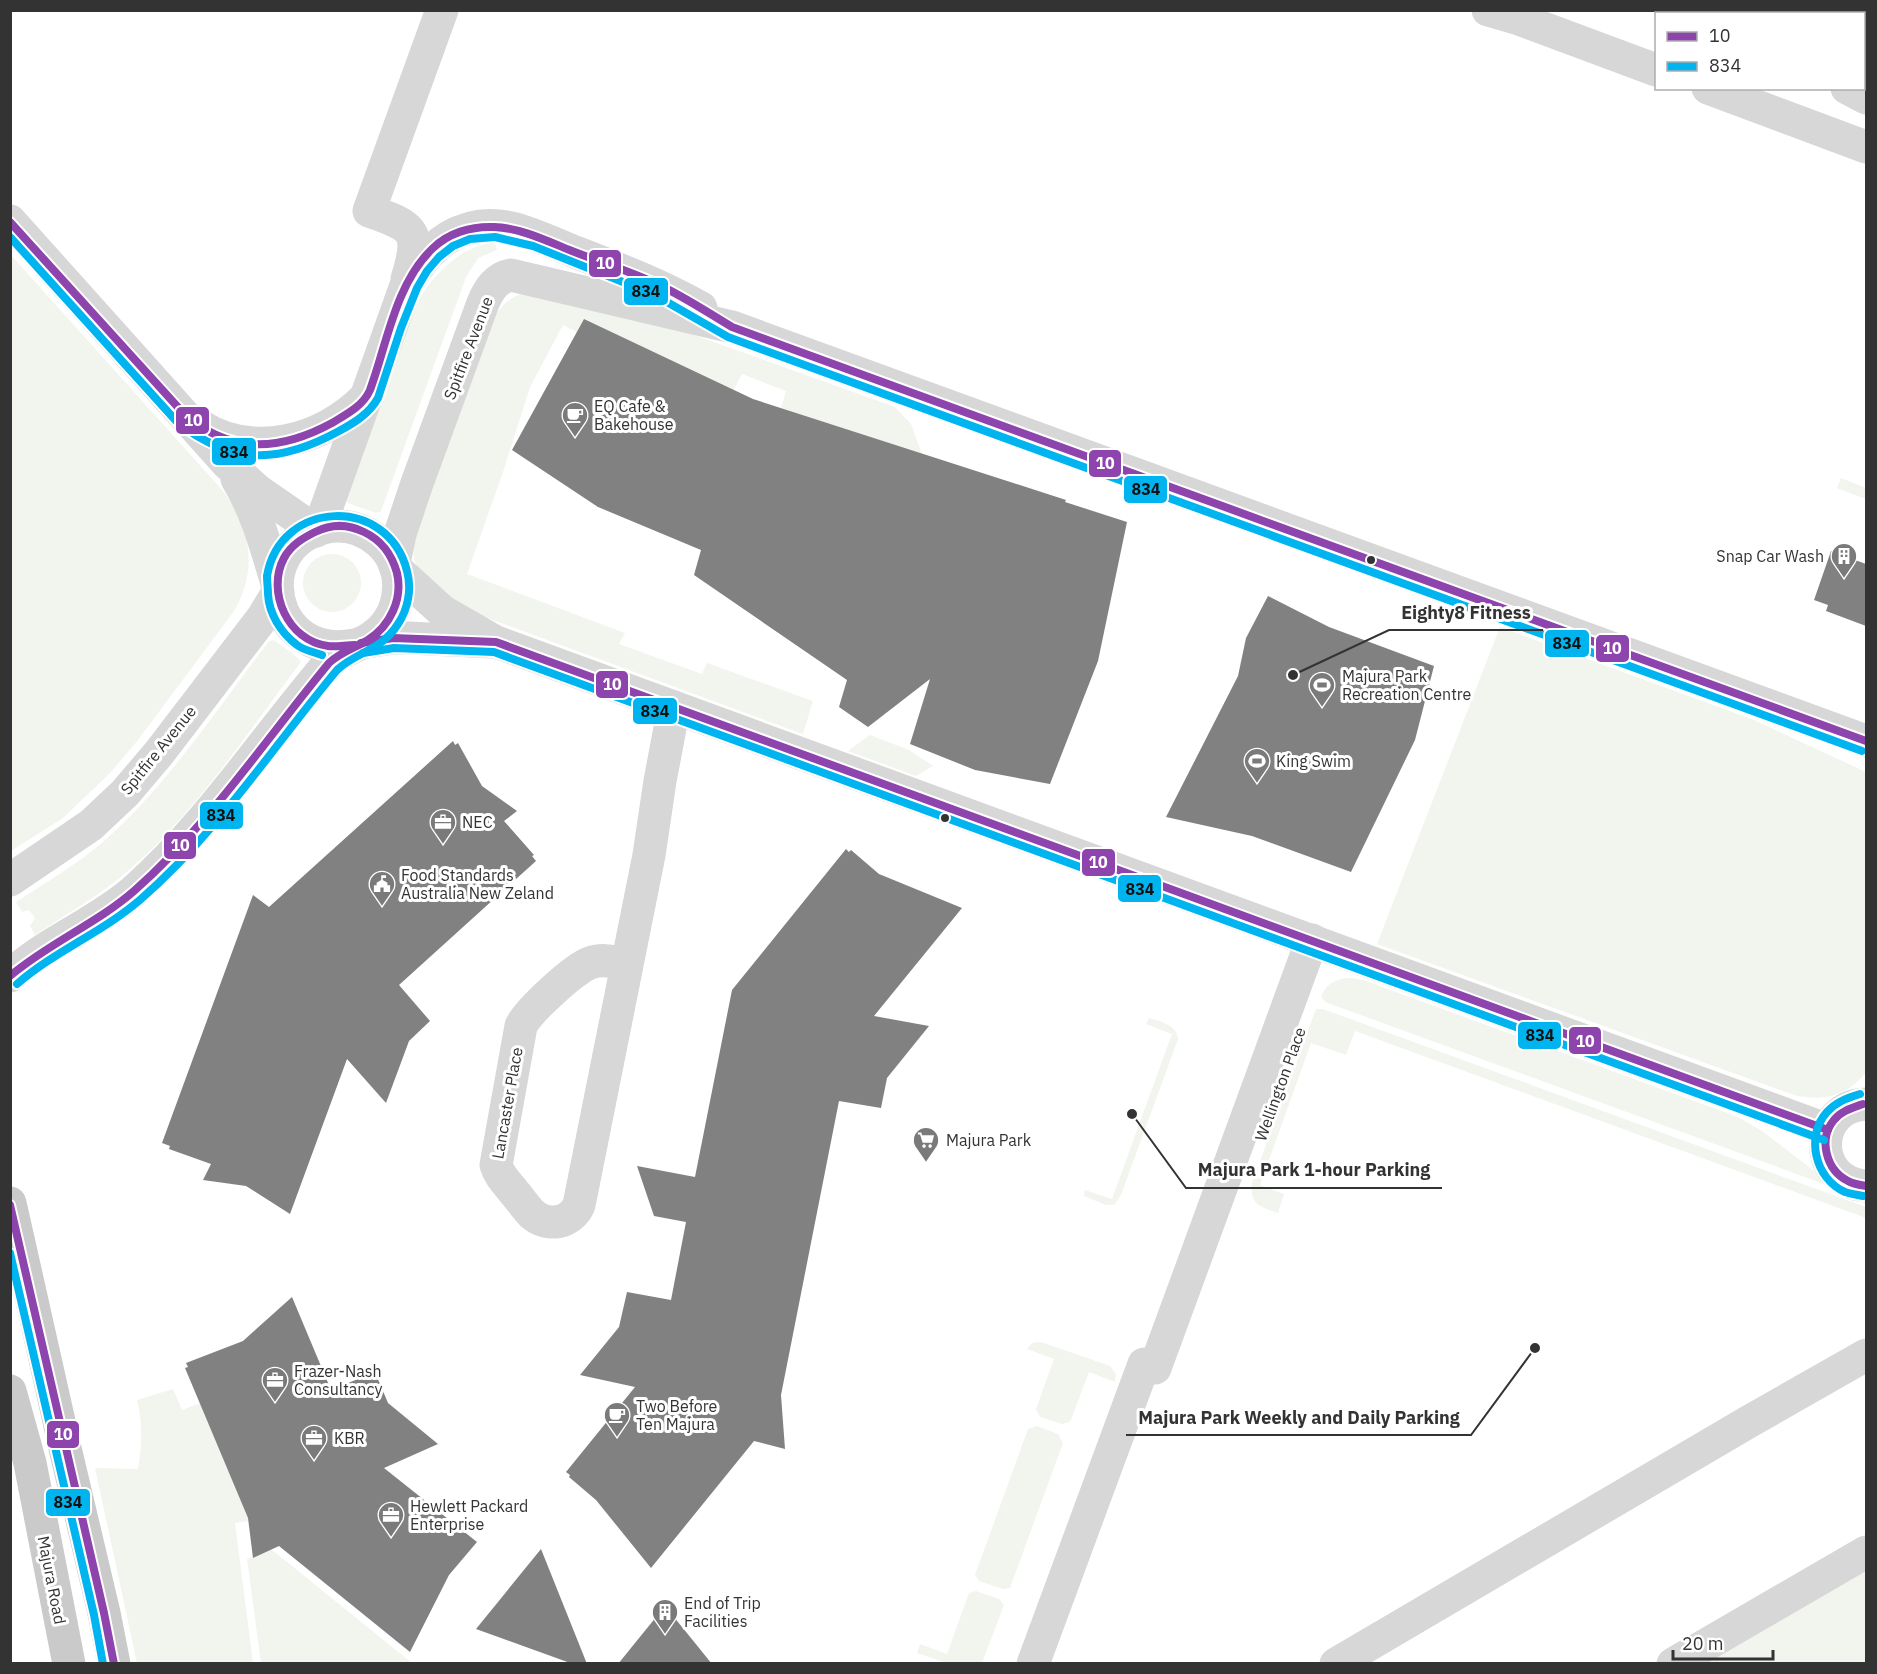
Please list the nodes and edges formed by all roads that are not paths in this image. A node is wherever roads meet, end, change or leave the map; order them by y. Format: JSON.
{"nodes":[{"id":1,"x":442,"y":10,"type":"edge"},
{"id":2,"x":1488,"y":11,"type":"edge"},
{"id":3,"x":1655,"y":70,"type":"edge"},
{"id":4,"x":1713,"y":90,"type":"edge"},
{"id":5,"x":1851,"y":90,"type":"edge"},
{"id":6,"x":1866,"y":98,"type":"edge"},
{"id":7,"x":1866,"y":147,"type":"edge"},
{"id":8,"x":10,"y":221,"type":"edge"},
{"id":9,"x":401,"y":298,"type":"junction"},
{"id":10,"x":732,"y":327,"type":"junction"},
{"id":11,"x":366,"y":397,"type":"junction"},
{"id":12,"x":185,"y":415,"type":"junction"},
{"id":13,"x":227,"y":463,"type":"junction"},
{"id":14,"x":318,"y":530,"type":"junction"},
{"id":15,"x":395,"y":566,"type":"junction"},
{"id":16,"x":277,"y":588,"type":"junction"},
{"id":17,"x":496,"y":642,"type":"junction"},
{"id":18,"x":358,"y":644,"type":"junction"},
{"id":19,"x":674,"y":707,"type":"junction"},
{"id":20,"x":1866,"y":741,"type":"edge"},
{"id":21,"x":10,"y":880,"type":"edge"},
{"id":22,"x":1312,"y":940,"type":"junction"},
{"id":23,"x":627,"y":964,"type":"junction"},
{"id":24,"x":10,"y":976,"type":"edge"},
{"id":25,"x":1866,"y":1104,"type":"edge"},
{"id":26,"x":1828,"y":1130,"type":"junction"},
{"id":27,"x":1865,"y":1186,"type":"edge"},
{"id":28,"x":10,"y":1203,"type":"edge"},
{"id":29,"x":1866,"y":1356,"type":"edge"},
{"id":30,"x":10,"y":1391,"type":"edge"},
{"id":31,"x":1866,"y":1552,"type":"edge"},
{"id":32,"x":69,"y":1664,"type":"edge"},
{"id":33,"x":114,"y":1664,"type":"edge"},
{"id":34,"x":1034,"y":1664,"type":"edge"},
{"id":35,"x":1336,"y":1664,"type":"edge"},
{"id":36,"x":1673,"y":1664,"type":"edge"}],
"edges":[{"from":1,"to":9,"type":"street"},
{"from":2,"to":3,"type":"street"},
{"from":4,"to":7,"type":"street"},
{"from":5,"to":6,"type":"street"},
{"from":8,"to":12,"type":"street"},
{"from":9,"to":10,"type":"street"},
{"from":9,"to":11,"type":"street"},
{"from":10,"to":15,"type":"street","name":"Spitfire Avenue"},
{"from":10,"to":20,"type":"street"},
{"from":11,"to":12,"type":"street"},
{"from":11,"to":14,"type":"street"},
{"from":12,"to":13,"type":"street"},
{"from":13,"to":14,"type":"street"},
{"from":13,"to":16,"type":"street"},
{"from":14,"to":15,"type":"street"},
{"from":14,"to":16,"type":"street"},
{"from":15,"to":17,"type":"street"},
{"from":15,"to":18,"type":"street"},
{"from":16,"to":18,"type":"street"},
{"from":16,"to":21,"type":"street","name":"Spitfire Avenue"},
{"from":17,"to":18,"type":"street"},
{"from":17,"to":19,"type":"street"},
{"from":18,"to":24,"type":"street"},
{"from":19,"to":22,"type":"street"},
{"from":19,"to":23,"type":"street","name":"Lancaster Place"},
{"from":22,"to":26,"type":"street"},
{"from":22,"to":34,"type":"street","name":"Wellington Place"},
{"from":23,"to":23,"type":"street","name":"Lancaster Place"},
{"from":25,"to":26,"type":"street"},
{"from":26,"to":27,"type":"street"},
{"from":28,"to":33,"type":"main road"},
{"from":29,"to":35,"type":"street"},
{"from":30,"to":32,"type":"main road","name":"Majura Road"},
{"from":31,"to":36,"type":"street"}]}
